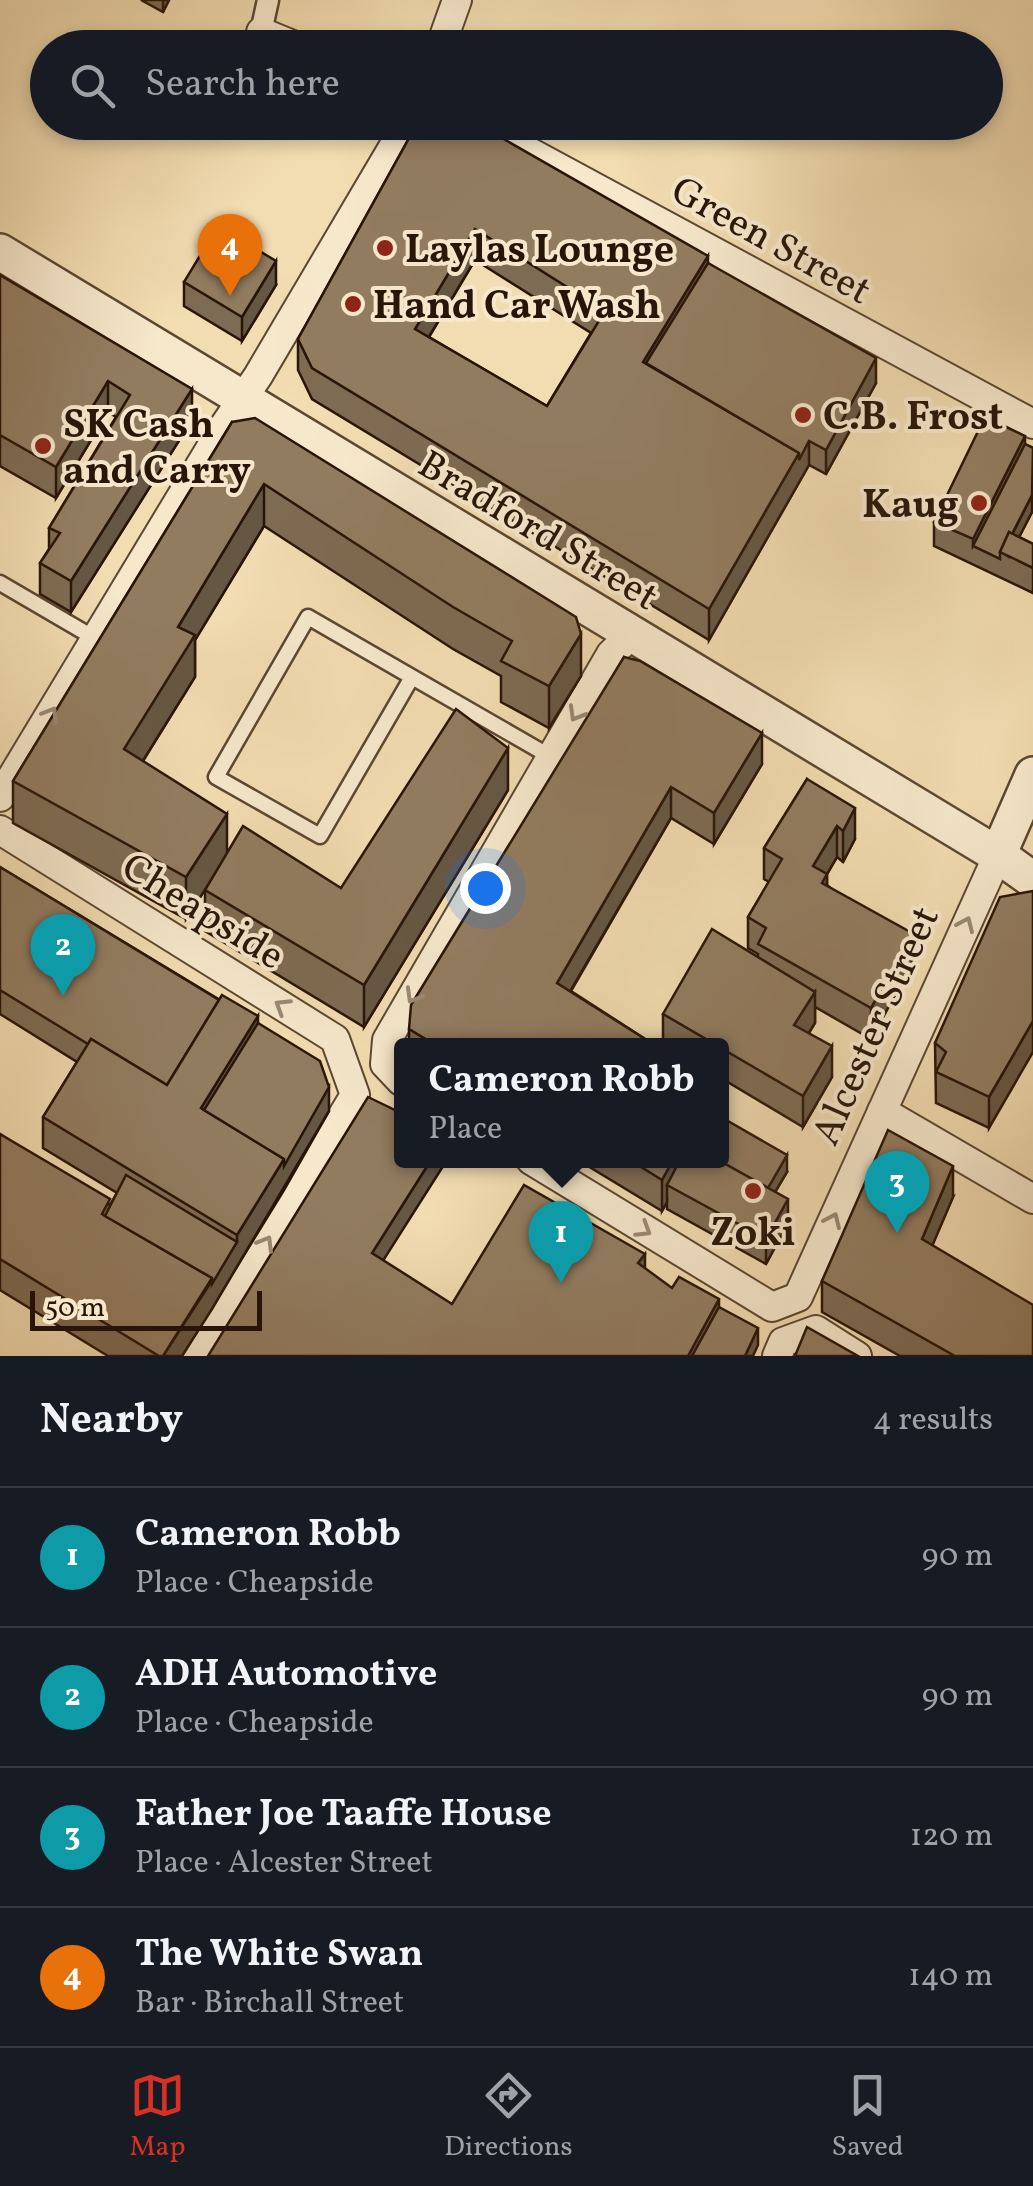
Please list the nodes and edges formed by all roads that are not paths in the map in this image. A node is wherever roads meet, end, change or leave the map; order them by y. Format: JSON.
{"nodes":[{"id":1,"x":268,"y":0,"type":"edge"},
{"id":2,"x":457,"y":0,"type":"edge"},
{"id":3,"x":260,"y":30,"type":"edge"},
{"id":4,"x":446,"y":30,"type":"edge"},
{"id":5,"x":397,"y":140,"type":"edge"},
{"id":6,"x":507,"y":140,"type":"edge"},
{"id":7,"x":0,"y":252,"type":"edge"},
{"id":8,"x":243,"y":398,"type":"junction"},
{"id":9,"x":1033,"y":424,"type":"edge"},
{"id":10,"x":0,"y":582,"type":"edge"},
{"id":11,"x":631,"y":635,"type":"junction"},
{"id":12,"x":96,"y":640,"type":"junction"},
{"id":13,"x":412,"y":677,"type":"junction"},
{"id":14,"x":552,"y":758,"type":"junction"},
{"id":15,"x":1033,"y":775,"type":"edge"},
{"id":16,"x":0,"y":798,"type":"edge"},
{"id":17,"x":0,"y":830,"type":"edge"},
{"id":18,"x":998,"y":856,"type":"junction"},
{"id":19,"x":1033,"y":880,"type":"edge"},
{"id":20,"x":393,"y":1072,"type":"edge"},
{"id":21,"x":882,"y":1110,"type":"junction"},
{"id":22,"x":544,"y":1168,"type":"edge"},
{"id":23,"x":1033,"y":1199,"type":"edge"},
{"id":24,"x":197,"y":1356,"type":"edge"},
{"id":25,"x":777,"y":1356,"type":"edge"},
{"id":26,"x":857,"y":1356,"type":"edge"}],
"edges":[{"from":1,"to":3,"type":"street"},
{"from":2,"to":4,"type":"street"},
{"from":5,"to":8,"type":"street"},
{"from":6,"to":9,"type":"street","name":"Green Street"},
{"from":7,"to":8,"type":"street","name":"Bradford Street"},
{"from":8,"to":11,"type":"street","name":"Bradford Street"},
{"from":8,"to":12,"type":"street"},
{"from":10,"to":12,"type":"lane"},
{"from":11,"to":14,"type":"street","one_way":true},
{"from":11,"to":18,"type":"street","name":"Bradford Street"},
{"from":16,"to":12,"type":"street","one_way":true},
{"from":13,"to":13,"type":"lane"},
{"from":13,"to":14,"type":"lane"},
{"from":14,"to":20,"type":"street","one_way":true},
{"from":15,"to":18,"type":"street","name":"Alcester Street"},
{"from":24,"to":17,"type":"street","name":"Cheapside","one_way":true},
{"from":18,"to":19,"type":"street","name":"Bradford Street"},
{"from":21,"to":18,"type":"street","name":"Alcester Street","one_way":true},
{"from":22,"to":21,"type":"street","name":"Alcester Street","one_way":true},
{"from":21,"to":23,"type":"street"},
{"from":25,"to":26,"type":"street"}]}
